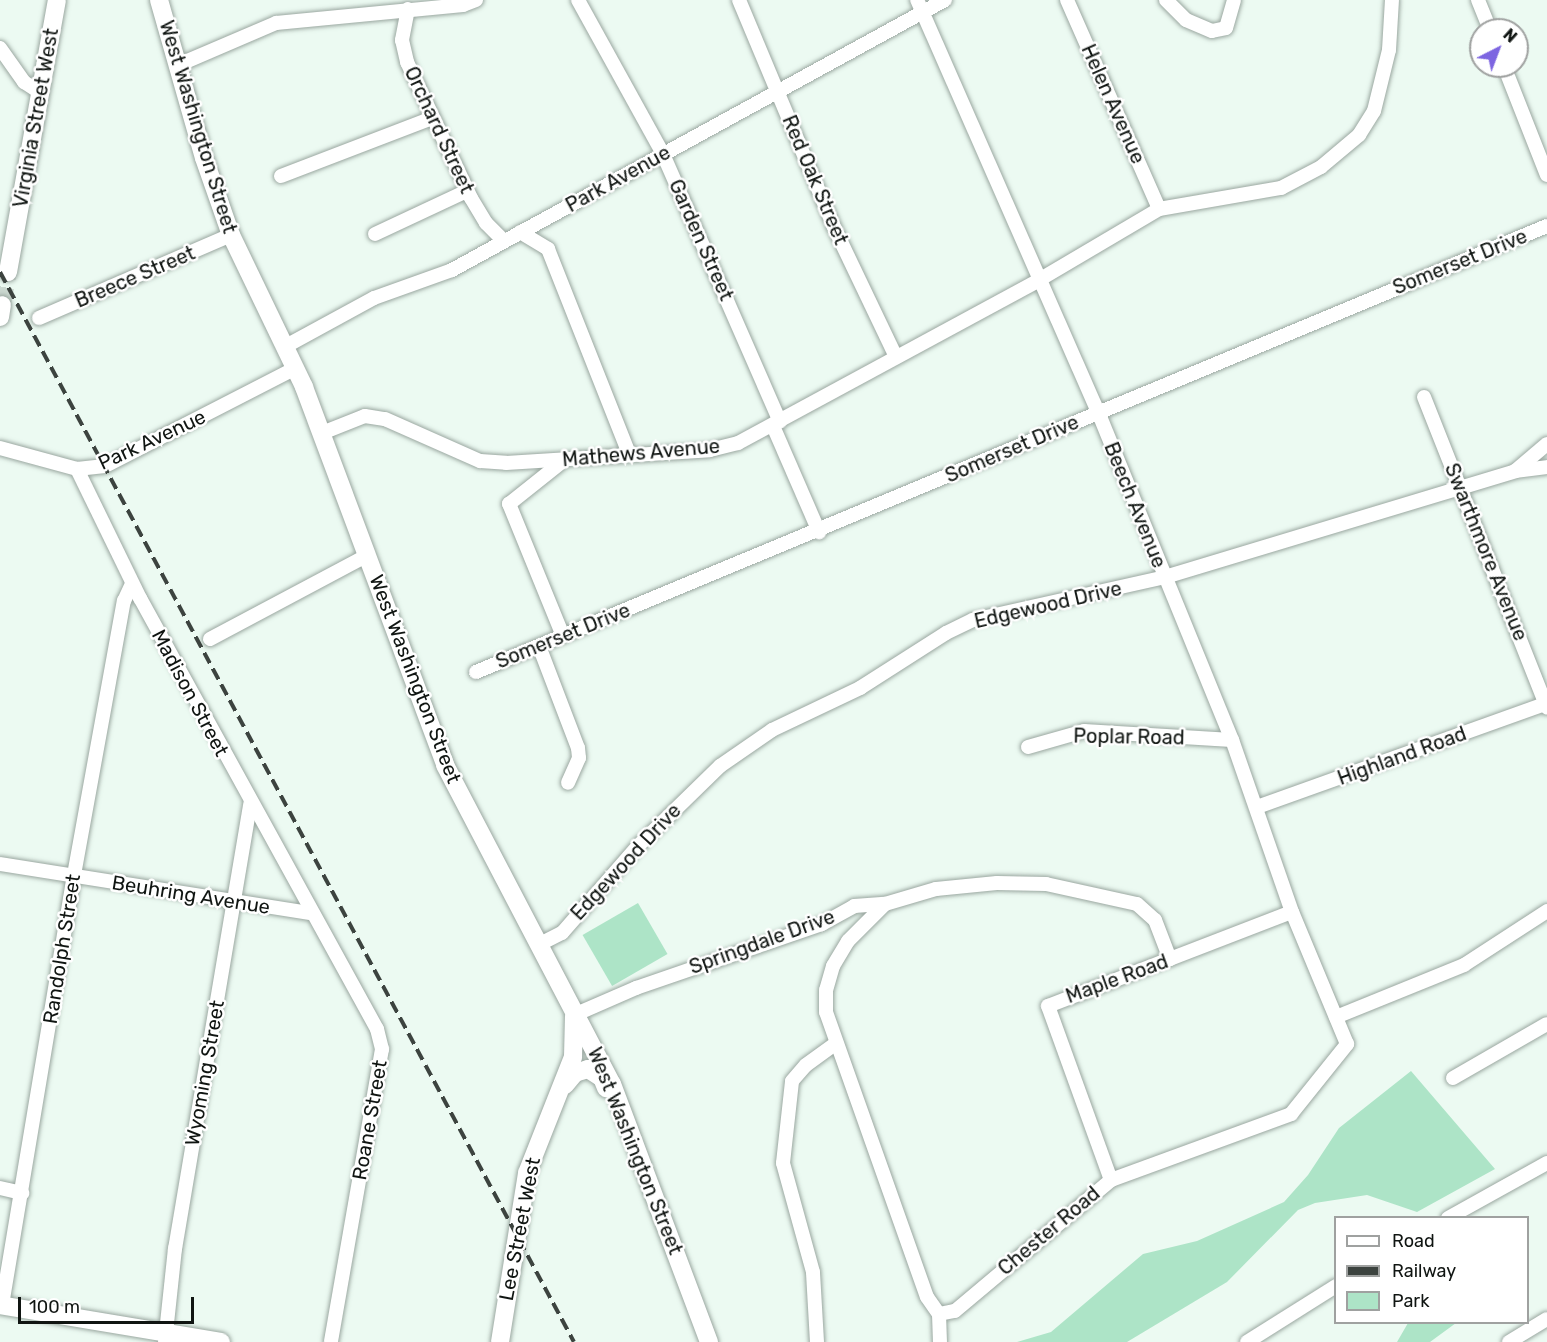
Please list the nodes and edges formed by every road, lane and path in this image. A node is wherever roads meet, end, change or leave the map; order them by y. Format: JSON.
{"nodes":[{"id":1,"x":57,"y":0,"type":"edge"},
{"id":2,"x":159,"y":0,"type":"edge"},
{"id":3,"x":476,"y":0,"type":"edge"},
{"id":4,"x":578,"y":0,"type":"edge"},
{"id":5,"x":739,"y":0,"type":"edge"},
{"id":6,"x":945,"y":0,"type":"edge"},
{"id":7,"x":1067,"y":0,"type":"edge"},
{"id":8,"x":1166,"y":0,"type":"edge"},
{"id":9,"x":1234,"y":0,"type":"edge"},
{"id":10,"x":1392,"y":0,"type":"edge"},
{"id":11,"x":1478,"y":0,"type":"edge"},
{"id":12,"x":387,"y":5,"type":"edge"},
{"id":13,"x":920,"y":5,"type":"edge"},
{"id":14,"x":408,"y":9,"type":"junction"},
{"id":15,"x":1485,"y":18,"type":"edge"},
{"id":16,"x":0,"y":48,"type":"edge"},
{"id":17,"x":178,"y":65,"type":"junction"},
{"id":18,"x":1509,"y":78,"type":"edge"},
{"id":19,"x":777,"y":90,"type":"junction"},
{"id":20,"x":40,"y":93,"type":"junction"},
{"id":21,"x":432,"y":118,"type":"junction"},
{"id":22,"x":663,"y":154,"type":"junction"},
{"id":23,"x":1547,"y":175,"type":"edge"},
{"id":24,"x":281,"y":176,"type":"dead end"},
{"id":25,"x":467,"y":191,"type":"junction"},
{"id":26,"x":1158,"y":209,"type":"junction"},
{"id":27,"x":1547,"y":226,"type":"edge"},
{"id":28,"x":520,"y":232,"type":"junction"},
{"id":29,"x":375,"y":234,"type":"dead end"},
{"id":30,"x":231,"y":236,"type":"junction"},
{"id":31,"x":504,"y":241,"type":"junction"},
{"id":32,"x":8,"y":272,"type":"tunnel mouth"},
{"id":33,"x":1039,"y":280,"type":"junction"},
{"id":34,"x":39,"y":318,"type":"dead end"},
{"id":35,"x":286,"y":346,"type":"junction"},
{"id":36,"x":896,"y":357,"type":"junction"},
{"id":37,"x":296,"y":368,"type":"junction"},
{"id":38,"x":1424,"y":397,"type":"dead end"},
{"id":39,"x":1098,"y":412,"type":"junction"},
{"id":40,"x":777,"y":424,"type":"junction"},
{"id":41,"x":322,"y":433,"type":"junction"},
{"id":42,"x":1547,"y":444,"type":"edge"},
{"id":43,"x":0,"y":448,"type":"edge"},
{"id":44,"x":629,"y":454,"type":"junction"},
{"id":45,"x":563,"y":460,"type":"junction"},
{"id":46,"x":1547,"y":467,"type":"edge"},
{"id":47,"x":78,"y":469,"type":"junction"},
{"id":48,"x":1515,"y":471,"type":"junction"},
{"id":49,"x":1460,"y":487,"type":"junction"},
{"id":50,"x":819,"y":532,"type":"junction"},
{"id":51,"x":366,"y":556,"type":"junction"},
{"id":52,"x":1165,"y":577,"type":"junction"},
{"id":53,"x":132,"y":584,"type":"junction"},
{"id":54,"x":563,"y":636,"type":"junction"},
{"id":55,"x":210,"y":639,"type":"dead end"},
{"id":56,"x":539,"y":646,"type":"junction"},
{"id":57,"x":476,"y":672,"type":"dead end"},
{"id":58,"x":1546,"y":705,"type":"edge"},
{"id":59,"x":1232,"y":740,"type":"junction"},
{"id":60,"x":1028,"y":747,"type":"dead end"},
{"id":61,"x":568,"y":783,"type":"dead end"},
{"id":62,"x":250,"y":804,"type":"junction"},
{"id":63,"x":1257,"y":807,"type":"junction"},
{"id":64,"x":0,"y":864,"type":"edge"},
{"id":65,"x":74,"y":875,"type":"junction"},
{"id":66,"x":234,"y":903,"type":"junction"},
{"id":67,"x":885,"y":904,"type":"junction"},
{"id":68,"x":1547,"y":911,"type":"edge"},
{"id":69,"x":1292,"y":912,"type":"junction"},
{"id":70,"x":310,"y":914,"type":"junction"},
{"id":71,"x":538,"y":945,"type":"junction"},
{"id":72,"x":1170,"y":959,"type":"junction"},
{"id":73,"x":574,"y":1015,"type":"junction"},
{"id":74,"x":1336,"y":1017,"type":"junction"},
{"id":75,"x":1547,"y":1024,"type":"edge"},
{"id":76,"x":835,"y":1044,"type":"junction"},
{"id":77,"x":1453,"y":1078,"type":"dead end"},
{"id":78,"x":560,"y":1092,"type":"junction"},
{"id":79,"x":628,"y":1129,"type":"junction"},
{"id":80,"x":1546,"y":1166,"type":"edge"},
{"id":81,"x":1112,"y":1180,"type":"junction"},
{"id":82,"x":0,"y":1188,"type":"edge"},
{"id":83,"x":22,"y":1193,"type":"junction"},
{"id":84,"x":1452,"y":1216,"type":"edge"},
{"id":85,"x":1334,"y":1287,"type":"edge"},
{"id":86,"x":1,"y":1309,"type":"edge"},
{"id":87,"x":939,"y":1314,"type":"junction"},
{"id":88,"x":1547,"y":1318,"type":"edge"},
{"id":89,"x":166,"y":1337,"type":"edge"},
{"id":90,"x":221,"y":1342,"type":"edge"},
{"id":91,"x":331,"y":1342,"type":"edge"},
{"id":92,"x":500,"y":1342,"type":"edge"},
{"id":93,"x":709,"y":1342,"type":"edge"},
{"id":94,"x":817,"y":1342,"type":"edge"},
{"id":95,"x":940,"y":1342,"type":"edge"},
{"id":96,"x":1247,"y":1342,"type":"edge"},
{"id":97,"x":1509,"y":1342,"type":"edge"}],
"edges":[{"from":1,"to":20,"type":"main road","name":"Virginia Street West"},
{"from":2,"to":17,"type":"main road","name":"West Washington Street"},
{"from":3,"to":14,"type":"street"},
{"from":4,"to":22,"type":"street","name":"Garden Street"},
{"from":5,"to":19,"type":"street","name":"Red Oak Street"},
{"from":6,"to":13,"type":"street","name":"Park Avenue"},
{"from":7,"to":26,"type":"street","name":"Helen Avenue"},
{"from":8,"to":9,"type":"street"},
{"from":10,"to":26,"type":"street"},
{"from":11,"to":15,"type":"street"},
{"from":12,"to":14,"type":"street"},
{"from":12,"to":17,"type":"street"},
{"from":13,"to":19,"type":"street","name":"Park Avenue"},
{"from":13,"to":33,"type":"street","name":"Beech Avenue"},
{"from":14,"to":21,"type":"street","name":"Orchard Street"},
{"from":16,"to":20,"type":"street"},
{"from":17,"to":30,"type":"main road","name":"West Washington Street"},
{"from":18,"to":23,"type":"street"},
{"from":19,"to":22,"type":"street","name":"Park Avenue"},
{"from":19,"to":36,"type":"street","name":"Red Oak Street"},
{"from":20,"to":32,"type":"main road","name":"Virginia Street West"},
{"from":21,"to":24,"type":"street"},
{"from":21,"to":25,"type":"street","name":"Orchard Street"},
{"from":22,"to":28,"type":"street","name":"Park Avenue"},
{"from":22,"to":40,"type":"street","name":"Garden Street"},
{"from":25,"to":29,"type":"street"},
{"from":25,"to":31,"type":"street","name":"Orchard Street"},
{"from":26,"to":33,"type":"street","name":"Mathews Avenue"},
{"from":27,"to":39,"type":"street","name":"Somerset Drive"},
{"from":28,"to":31,"type":"street","name":"Park Avenue"},
{"from":28,"to":44,"type":"street"},
{"from":30,"to":34,"type":"street","name":"Breece Street"},
{"from":30,"to":35,"type":"main road","name":"West Washington Street"},
{"from":31,"to":35,"type":"street","name":"Park Avenue"},
{"from":33,"to":36,"type":"street","name":"Mathews Avenue"},
{"from":33,"to":39,"type":"street","name":"Beech Avenue"},
{"from":35,"to":37,"type":"main road","name":"West Washington Street"},
{"from":36,"to":40,"type":"street","name":"Mathews Avenue"},
{"from":37,"to":41,"type":"main road","name":"West Washington Street"},
{"from":37,"to":47,"type":"street","name":"Park Avenue"},
{"from":38,"to":49,"type":"street","name":"Swarthmore Avenue"},
{"from":39,"to":50,"type":"street","name":"Somerset Drive"},
{"from":39,"to":52,"type":"street","name":"Beech Avenue"},
{"from":40,"to":44,"type":"street","name":"Mathews Avenue"},
{"from":40,"to":50,"type":"street","name":"Garden Street"},
{"from":41,"to":45,"type":"street","name":"Mathews Avenue"},
{"from":41,"to":51,"type":"main road","name":"West Washington Street"},
{"from":42,"to":48,"type":"street"},
{"from":43,"to":47,"type":"street","name":"Park Avenue"},
{"from":44,"to":45,"type":"street","name":"Mathews Avenue"},
{"from":45,"to":54,"type":"street"},
{"from":46,"to":48,"type":"street","name":"Edgewood Drive"},
{"from":47,"to":53,"type":"street","name":"Madison Street"},
{"from":48,"to":49,"type":"street","name":"Edgewood Drive"},
{"from":49,"to":52,"type":"street","name":"Edgewood Drive"},
{"from":49,"to":58,"type":"street","name":"Swarthmore Avenue"},
{"from":50,"to":54,"type":"street","name":"Somerset Drive"},
{"from":51,"to":55,"type":"street"},
{"from":51,"to":71,"type":"main road","name":"West Washington Street"},
{"from":52,"to":59,"type":"street","name":"Beech Avenue"},
{"from":52,"to":71,"type":"street","name":"Edgewood Drive"},
{"from":53,"to":62,"type":"street","name":"Madison Street"},
{"from":53,"to":65,"type":"street","name":"Randolph Street"},
{"from":54,"to":56,"type":"street","name":"Somerset Drive"},
{"from":56,"to":57,"type":"street","name":"Somerset Drive"},
{"from":56,"to":61,"type":"street"},
{"from":58,"to":63,"type":"street","name":"Highland Road"},
{"from":59,"to":60,"type":"street","name":"Poplar Road"},
{"from":59,"to":63,"type":"street","name":"Beech Avenue"},
{"from":62,"to":66,"type":"street","name":"Wyoming Street"},
{"from":62,"to":70,"type":"street","name":"Madison Street"},
{"from":63,"to":69,"type":"street","name":"Beech Avenue"},
{"from":64,"to":65,"type":"street","name":"Beuhring Avenue"},
{"from":65,"to":66,"type":"street","name":"Beuhring Avenue"},
{"from":65,"to":83,"type":"street","name":"Randolph Street"},
{"from":66,"to":70,"type":"street","name":"Beuhring Avenue"},
{"from":66,"to":89,"type":"street","name":"Wyoming Street"},
{"from":67,"to":72,"type":"street","name":"Springdale Drive"},
{"from":67,"to":73,"type":"street","name":"Springdale Drive"},
{"from":67,"to":76,"type":"street"},
{"from":68,"to":74,"type":"street"},
{"from":69,"to":72,"type":"street","name":"Maple Road"},
{"from":69,"to":74,"type":"street","name":"Beech Avenue"},
{"from":70,"to":91,"type":"street","name":"Roane Street"},
{"from":71,"to":73,"type":"main road","name":"West Washington Street"},
{"from":72,"to":81,"type":"street","name":"Maple Road"},
{"from":73,"to":78,"type":"main road","name":"Lee Street West"},
{"from":73,"to":79,"type":"main road","name":"West Washington Street"},
{"from":74,"to":81,"type":"street","name":"Chester Road"},
{"from":75,"to":77,"type":"street"},
{"from":76,"to":87,"type":"street"},
{"from":76,"to":94,"type":"street"},
{"from":78,"to":79,"type":"main road"},
{"from":78,"to":92,"type":"main road","name":"Lee Street West"},
{"from":79,"to":93,"type":"main road","name":"West Washington Street"},
{"from":80,"to":84,"type":"street"},
{"from":81,"to":87,"type":"street","name":"Chester Road"},
{"from":82,"to":83,"type":"street"},
{"from":83,"to":86,"type":"street","name":"Randolph Street"},
{"from":85,"to":96,"type":"street"},
{"from":86,"to":89,"type":"main road"},
{"from":87,"to":95,"type":"street"},
{"from":88,"to":97,"type":"street"},
{"from":89,"to":90,"type":"main road"}]}
